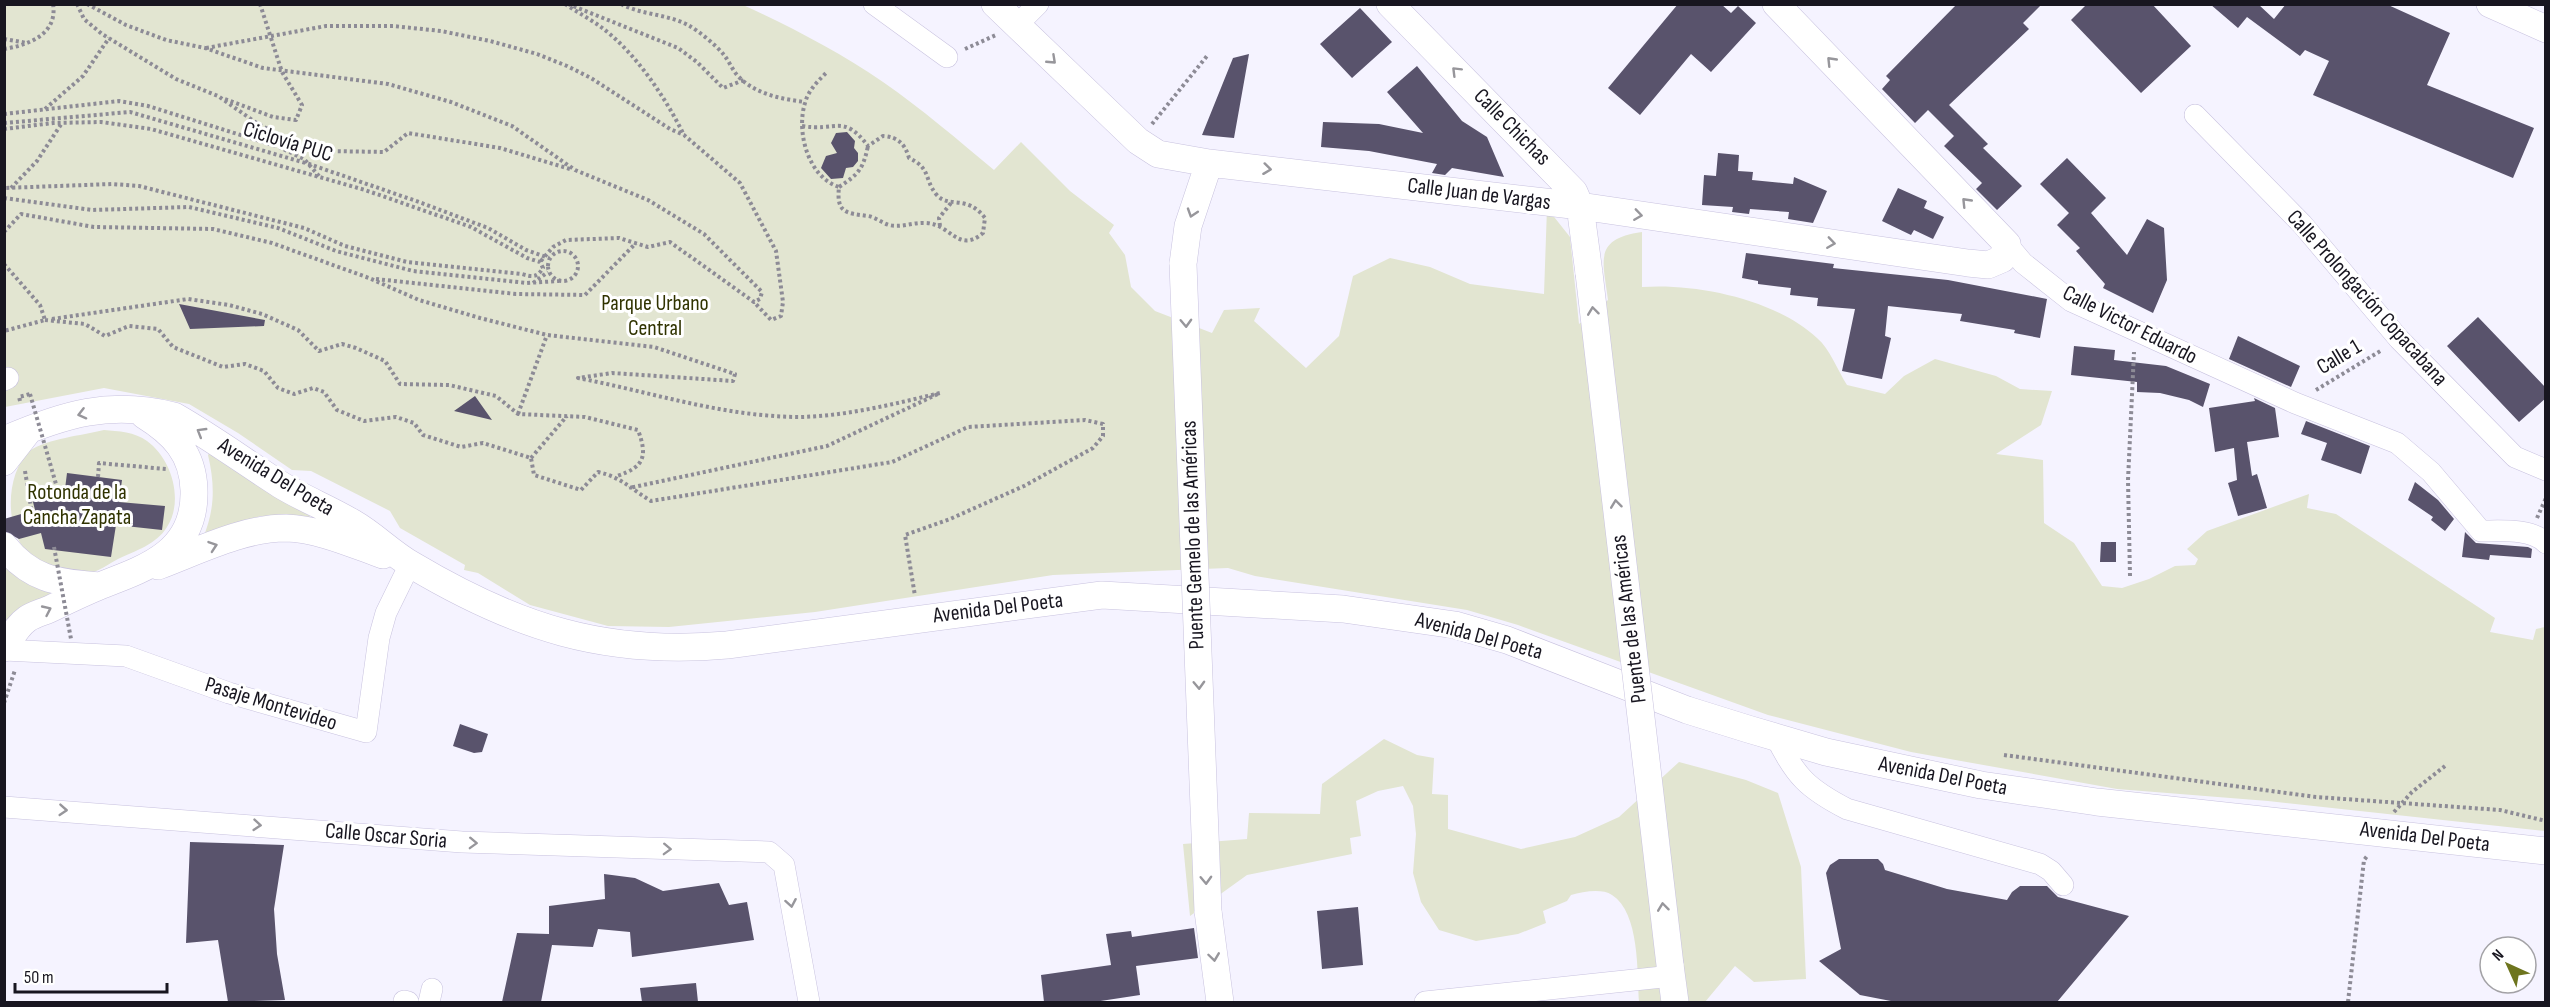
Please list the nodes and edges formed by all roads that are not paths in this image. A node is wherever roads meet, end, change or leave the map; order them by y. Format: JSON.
{"nodes":[{"id":1,"x":874,"y":4,"type":"edge"},
{"id":2,"x":995,"y":4,"type":"edge"},
{"id":3,"x":1038,"y":4,"type":"edge"},
{"id":4,"x":1390,"y":4,"type":"edge"},
{"id":5,"x":1776,"y":4,"type":"edge"},
{"id":6,"x":2490,"y":4,"type":"edge"},
{"id":7,"x":1016,"y":26,"type":"junction"},
{"id":8,"x":2546,"y":29,"type":"edge"},
{"id":9,"x":947,"y":57,"type":"road end"},
{"id":10,"x":2195,"y":115,"type":"dead end"},
{"id":11,"x":1209,"y":163,"type":"junction"},
{"id":12,"x":1580,"y":206,"type":"junction"},
{"id":13,"x":2007,"y":244,"type":"junction"},
{"id":14,"x":1589,"y":273,"type":"joint"},
{"id":15,"x":135,"y":409,"type":"junction"},
{"id":16,"x":30,"y":429,"type":"junction"},
{"id":17,"x":4,"y":440,"type":"edge"},
{"id":18,"x":15,"y":465,"type":"edge"},
{"id":19,"x":2546,"y":470,"type":"edge"},
{"id":20,"x":2546,"y":543,"type":"edge"},
{"id":21,"x":4,"y":546,"type":"edge"},
{"id":22,"x":410,"y":564,"type":"junction"},
{"id":23,"x":138,"y":573,"type":"junction"},
{"id":24,"x":100,"y":586,"type":"junction"},
{"id":25,"x":4,"y":649,"type":"edge"},
{"id":26,"x":1776,"y":737,"type":"junction"},
{"id":27,"x":4,"y":807,"type":"edge"},
{"id":28,"x":2546,"y":851,"type":"edge"},
{"id":29,"x":2062,"y":885,"type":"dead end"},
{"id":30,"x":1671,"y":970,"type":"junction"},
{"id":31,"x":809,"y":1002,"type":"edge"},
{"id":32,"x":1220,"y":1002,"type":"edge"},
{"id":33,"x":1425,"y":1002,"type":"edge"},
{"id":34,"x":1675,"y":1002,"type":"edge"}],
"edges":[{"from":1,"to":9,"type":"street"},
{"from":2,"to":7,"type":"main road","name":"Calle Juan de Vargas"},
{"from":3,"to":7,"type":"street"},
{"from":12,"to":4,"type":"main road","name":"Calle Chichas","one_way":true},
{"from":13,"to":5,"type":"main road","name":"Calle Victor Eduardo","one_way":true},
{"from":6,"to":8,"type":"main road"},
{"from":7,"to":11,"type":"main road","name":"Calle Juan de Vargas","one_way":true},
{"from":10,"to":19,"type":"street","name":"Calle Prolongación Copacabana"},
{"from":11,"to":12,"type":"main road","name":"Calle Juan de Vargas","one_way":true},
{"from":11,"to":32,"type":"main road","name":"Puente Gemelo de las Américas","one_way":true,"bridge":true},
{"from":12,"to":13,"type":"main road","name":"Calle Juan de Vargas","one_way":true},
{"from":12,"to":14,"type":"main road","name":"Calle Chichas"},
{"from":13,"to":20,"type":"street","name":"Calle Victor Eduardo"},
{"from":30,"to":14,"type":"main road","name":"Puente de las Américas","one_way":true,"bridge":true},
{"from":15,"to":16,"type":"main road","name":"Avenida Del Poeta","one_way":true},
{"from":22,"to":15,"type":"main road","name":"Avenida Del Poeta","one_way":true},
{"from":15,"to":23,"type":"main road"},
{"from":16,"to":17,"type":"main road"},
{"from":16,"to":18,"type":"main road"},
{"from":21,"to":24,"type":"main road"},
{"from":23,"to":22,"type":"main road","name":"Avenida Del Poeta","one_way":true},
{"from":22,"to":25,"type":"street","name":"Pasaje Montevideo"},
{"from":22,"to":26,"type":"main road","name":"Avenida Del Poeta"},
{"from":23,"to":24,"type":"main road"},
{"from":25,"to":24,"type":"main road","one_way":true},
{"from":26,"to":28,"type":"main road","name":"Avenida Del Poeta"},
{"from":26,"to":29,"type":"street"},
{"from":27,"to":31,"type":"street","name":"Calle Oscar Soria","one_way":true},
{"from":30,"to":33,"type":"street"},
{"from":30,"to":34,"type":"main road","name":"Puente de las Américas"}]}
